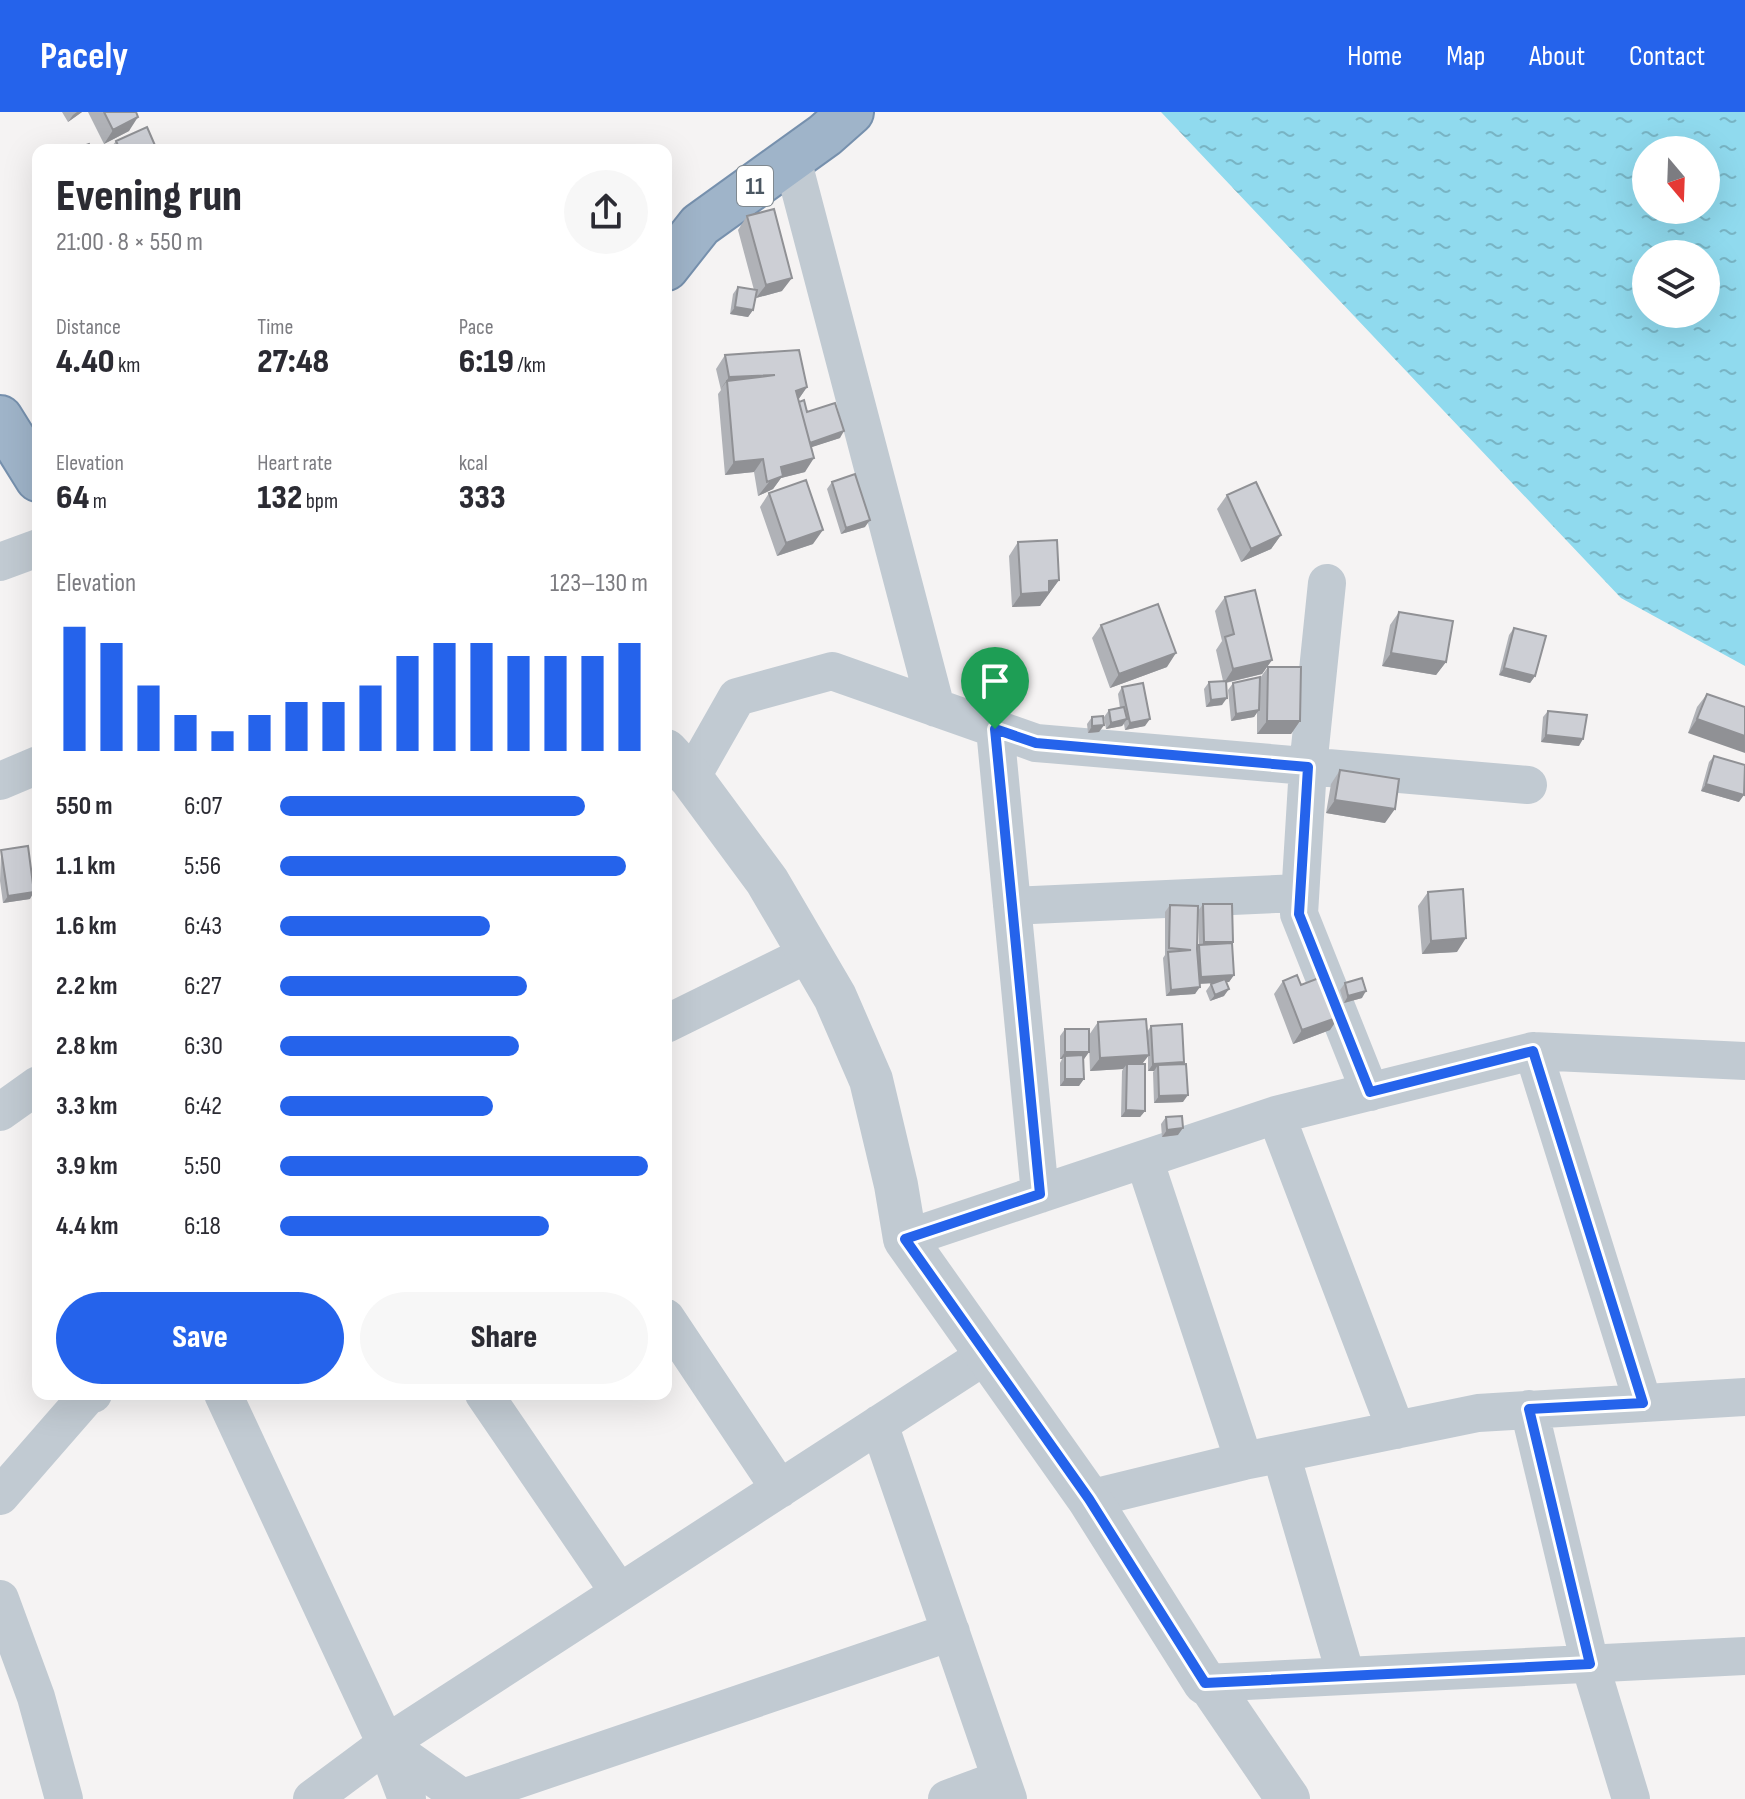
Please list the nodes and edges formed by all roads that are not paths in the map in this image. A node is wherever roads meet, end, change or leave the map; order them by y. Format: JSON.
{"nodes":[{"id":1,"x":851,"y":112,"type":"edge"},
{"id":2,"x":792,"y":159,"type":"junction"},
{"id":3,"x":672,"y":260,"type":"edge"},
{"id":4,"x":0,"y":418,"type":"edge"},
{"id":5,"x":32,"y":469,"type":"edge"},
{"id":6,"x":32,"y":550,"type":"edge"},
{"id":7,"x":0,"y":562,"type":"edge"},
{"id":8,"x":1327,"y":583,"type":"dead end"},
{"id":9,"x":936,"y":708,"type":"junction"},
{"id":10,"x":995,"y":729,"type":"junction"},
{"id":11,"x":679,"y":765,"type":"edge"},
{"id":12,"x":1308,"y":767,"type":"junction"},
{"id":13,"x":32,"y":768,"type":"edge"},
{"id":14,"x":0,"y":781,"type":"edge"},
{"id":15,"x":1528,"y":785,"type":"dead end"},
{"id":16,"x":1300,"y":893,"type":"junction"},
{"id":17,"x":1012,"y":906,"type":"junction"},
{"id":18,"x":810,"y":953,"type":"junction"},
{"id":19,"x":672,"y":1021,"type":"edge"},
{"id":20,"x":1533,"y":1051,"type":"junction"},
{"id":21,"x":1745,"y":1061,"type":"edge"},
{"id":22,"x":32,"y":1089,"type":"edge"},
{"id":23,"x":1370,"y":1092,"type":"junction"},
{"id":24,"x":0,"y":1112,"type":"edge"},
{"id":25,"x":1276,"y":1115,"type":"junction"},
{"id":26,"x":1144,"y":1159,"type":"junction"},
{"id":27,"x":1040,"y":1194,"type":"junction"},
{"id":28,"x":905,"y":1239,"type":"junction"},
{"id":29,"x":672,"y":1327,"type":"edge"},
{"id":30,"x":986,"y":1355,"type":"junction"},
{"id":31,"x":1745,"y":1397,"type":"edge"},
{"id":32,"x":84,"y":1400,"type":"edge"},
{"id":33,"x":226,"y":1400,"type":"edge"},
{"id":34,"x":488,"y":1400,"type":"edge"},
{"id":35,"x":1643,"y":1403,"type":"junction"},
{"id":36,"x":1529,"y":1409,"type":"junction"},
{"id":37,"x":879,"y":1424,"type":"junction"},
{"id":38,"x":1396,"y":1430,"type":"junction"},
{"id":39,"x":1281,"y":1454,"type":"junction"},
{"id":40,"x":1244,"y":1461,"type":"junction"},
{"id":41,"x":780,"y":1489,"type":"junction"},
{"id":42,"x":0,"y":1496,"type":"edge"},
{"id":43,"x":1089,"y":1499,"type":"junction"},
{"id":44,"x":619,"y":1592,"type":"junction"},
{"id":45,"x":0,"y":1599,"type":"edge"},
{"id":46,"x":951,"y":1632,"type":"junction"},
{"id":47,"x":1745,"y":1656,"type":"edge"},
{"id":48,"x":1590,"y":1664,"type":"junction"},
{"id":49,"x":1346,"y":1676,"type":"junction"},
{"id":50,"x":1205,"y":1683,"type":"junction"},
{"id":51,"x":386,"y":1744,"type":"junction"},
{"id":52,"x":1005,"y":1789,"type":"edge"},
{"id":53,"x":464,"y":1798,"type":"edge"},
{"id":54,"x":64,"y":1799,"type":"edge"},
{"id":55,"x":312,"y":1799,"type":"edge"},
{"id":56,"x":407,"y":1799,"type":"edge"},
{"id":57,"x":947,"y":1799,"type":"edge"},
{"id":58,"x":1288,"y":1799,"type":"edge"},
{"id":59,"x":1631,"y":1799,"type":"edge"}],
"edges":[{"from":1,"to":2,"type":"highway","number":"11"},
{"from":2,"to":3,"type":"highway","number":"11"},
{"from":2,"to":9,"type":"street"},
{"from":4,"to":5,"type":"highway"},
{"from":6,"to":7,"type":"street"},
{"from":8,"to":12,"type":"street"},
{"from":9,"to":10,"type":"street"},
{"from":9,"to":11,"type":"street"},
{"from":10,"to":12,"type":"street"},
{"from":10,"to":17,"type":"street"},
{"from":11,"to":18,"type":"street"},
{"from":12,"to":15,"type":"street"},
{"from":12,"to":16,"type":"street"},
{"from":13,"to":14,"type":"street"},
{"from":16,"to":17,"type":"street"},
{"from":16,"to":23,"type":"street"},
{"from":17,"to":27,"type":"street"},
{"from":18,"to":19,"type":"street"},
{"from":18,"to":28,"type":"street"},
{"from":20,"to":21,"type":"street"},
{"from":20,"to":23,"type":"street"},
{"from":20,"to":35,"type":"street"},
{"from":22,"to":24,"type":"street"},
{"from":23,"to":25,"type":"street"},
{"from":25,"to":26,"type":"street"},
{"from":25,"to":38,"type":"street"},
{"from":26,"to":27,"type":"street"},
{"from":26,"to":40,"type":"street"},
{"from":27,"to":28,"type":"street"},
{"from":28,"to":30,"type":"street"},
{"from":29,"to":41,"type":"street"},
{"from":30,"to":37,"type":"street"},
{"from":30,"to":43,"type":"street"},
{"from":31,"to":35,"type":"street"},
{"from":32,"to":42,"type":"street"},
{"from":33,"to":51,"type":"street"},
{"from":34,"to":44,"type":"street"},
{"from":35,"to":36,"type":"street"},
{"from":36,"to":38,"type":"street"},
{"from":36,"to":48,"type":"street"},
{"from":37,"to":41,"type":"street"},
{"from":37,"to":46,"type":"street"},
{"from":38,"to":39,"type":"street"},
{"from":39,"to":40,"type":"street"},
{"from":39,"to":49,"type":"street"},
{"from":40,"to":43,"type":"street"},
{"from":41,"to":44,"type":"street"},
{"from":43,"to":50,"type":"street"},
{"from":44,"to":51,"type":"street"},
{"from":45,"to":54,"type":"street"},
{"from":46,"to":52,"type":"street"},
{"from":46,"to":53,"type":"street"},
{"from":47,"to":48,"type":"street"},
{"from":48,"to":49,"type":"street"},
{"from":48,"to":59,"type":"street"},
{"from":49,"to":50,"type":"street"},
{"from":50,"to":58,"type":"street"},
{"from":51,"to":53,"type":"street"},
{"from":51,"to":55,"type":"street"},
{"from":51,"to":56,"type":"street"},
{"from":52,"to":57,"type":"street"}]}
